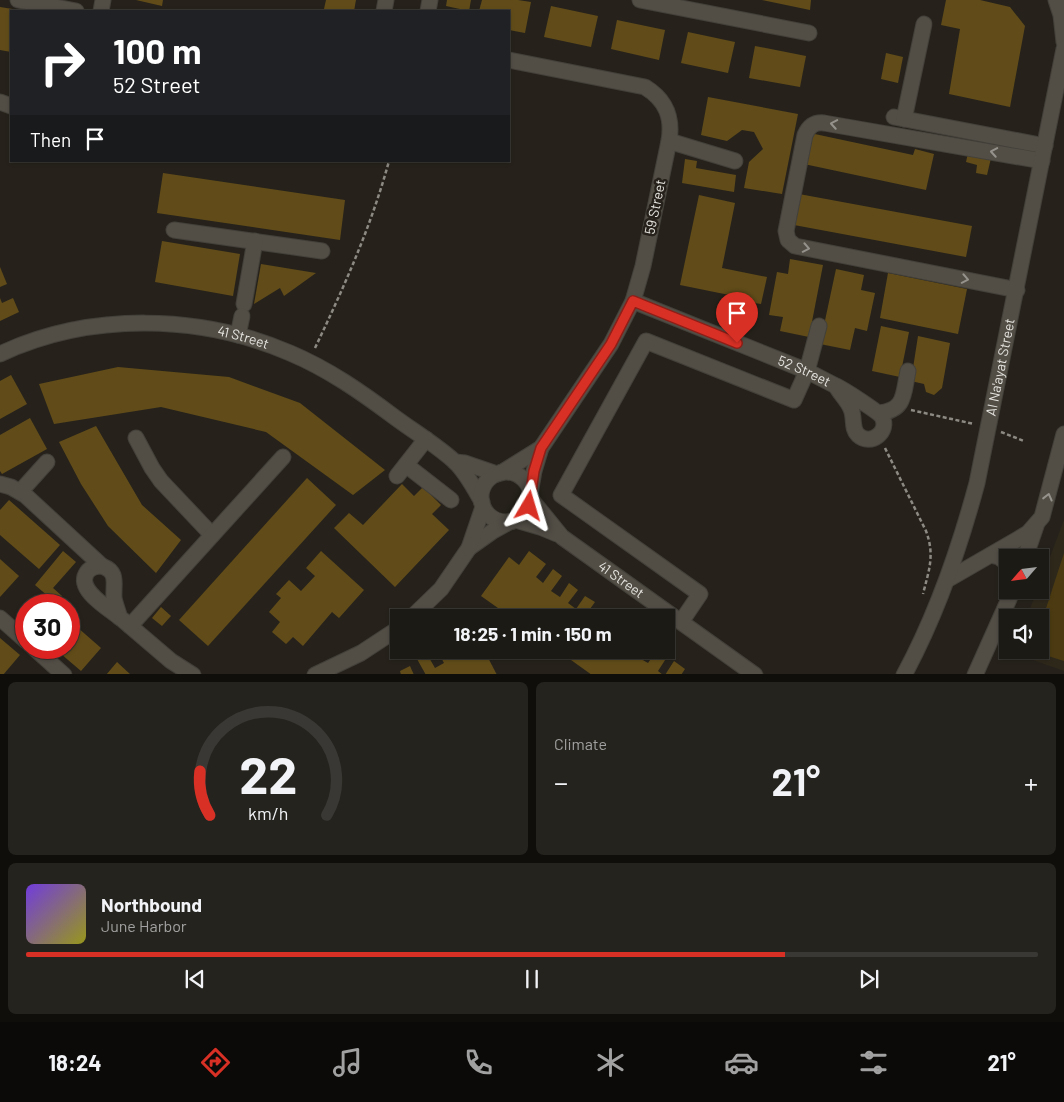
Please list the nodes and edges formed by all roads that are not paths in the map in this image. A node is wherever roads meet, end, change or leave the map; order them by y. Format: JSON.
{"nodes":[{"id":1,"x":18,"y":0,"type":"edge"},
{"id":2,"x":640,"y":0,"type":"edge"},
{"id":3,"x":1056,"y":0,"type":"edge"},
{"id":4,"x":61,"y":4,"type":"edge"},
{"id":5,"x":74,"y":10,"type":"edge"},
{"id":6,"x":924,"y":24,"type":"dead end"},
{"id":7,"x":809,"y":33,"type":"dead end"},
{"id":8,"x":1064,"y":42,"type":"edge"},
{"id":9,"x":1064,"y":50,"type":"edge"},
{"id":10,"x":510,"y":60,"type":"edge"},
{"id":11,"x":1062,"y":78,"type":"edge"},
{"id":12,"x":669,"y":142,"type":"junction"},
{"id":13,"x":1045,"y":146,"type":"junction"},
{"id":14,"x":735,"y":161,"type":"dead end"},
{"id":15,"x":1042,"y":161,"type":"junction"},
{"id":16,"x":174,"y":230,"type":"dead end"},
{"id":17,"x":255,"y":241,"type":"junction"},
{"id":18,"x":322,"y":251,"type":"dead end"},
{"id":19,"x":1017,"y":290,"type":"junction"},
{"id":20,"x":633,"y":301,"type":"junction"},
{"id":21,"x":819,"y":326,"type":"dead end"},
{"id":22,"x":238,"y":335,"type":"junction"},
{"id":23,"x":0,"y":354,"type":"edge"},
{"id":24,"x":807,"y":371,"type":"junction"},
{"id":25,"x":908,"y":371,"type":"dead end"},
{"id":26,"x":836,"y":386,"type":"junction"},
{"id":27,"x":879,"y":413,"type":"junction"},
{"id":28,"x":1064,"y":434,"type":"edge"},
{"id":29,"x":136,"y":438,"type":"dead end"},
{"id":30,"x":426,"y":440,"type":"junction"},
{"id":31,"x":541,"y":448,"type":"junction"},
{"id":32,"x":283,"y":457,"type":"dead end"},
{"id":33,"x":47,"y":462,"type":"dead end"},
{"id":34,"x":455,"y":462,"type":"junction"},
{"id":35,"x":499,"y":474,"type":"junction"},
{"id":36,"x":0,"y":484,"type":"edge"},
{"id":37,"x":20,"y":492,"type":"junction"},
{"id":38,"x":530,"y":496,"type":"junction"},
{"id":39,"x":451,"y":500,"type":"dead end"},
{"id":40,"x":482,"y":504,"type":"junction"},
{"id":41,"x":514,"y":521,"type":"junction"},
{"id":42,"x":1036,"y":525,"type":"junction"},
{"id":43,"x":212,"y":535,"type":"junction"},
{"id":44,"x":562,"y":537,"type":"junction"},
{"id":45,"x":469,"y":548,"type":"junction"},
{"id":46,"x":1028,"y":549,"type":"edge"},
{"id":47,"x":991,"y":555,"type":"junction"},
{"id":48,"x":999,"y":557,"type":"edge"},
{"id":49,"x":102,"y":566,"type":"junction"},
{"id":50,"x":946,"y":580,"type":"junction"},
{"id":51,"x":1009,"y":599,"type":"edge"},
{"id":52,"x":420,"y":609,"type":"edge"},
{"id":53,"x":0,"y":618,"type":"edge"},
{"id":54,"x":125,"y":622,"type":"junction"},
{"id":55,"x":681,"y":622,"type":"junction"},
{"id":56,"x":15,"y":631,"type":"edge"},
{"id":57,"x":390,"y":634,"type":"edge"},
{"id":58,"x":47,"y":659,"type":"edge"},
{"id":59,"x":64,"y":674,"type":"edge"},
{"id":60,"x":193,"y":674,"type":"edge"},
{"id":61,"x":316,"y":674,"type":"edge"},
{"id":62,"x":755,"y":674,"type":"edge"},
{"id":63,"x":904,"y":674,"type":"edge"},
{"id":64,"x":975,"y":674,"type":"edge"}],
"edges":[{"from":1,"to":4,"type":"street"},
{"from":2,"to":7,"type":"street"},
{"from":3,"to":8,"type":"street"},
{"from":4,"to":5,"type":"street"},
{"from":6,"to":13,"type":"street"},
{"from":9,"to":11,"type":"street","name":"Al Na'ayat Street"},
{"from":10,"to":12,"type":"street","name":"59 Street"},
{"from":11,"to":13,"type":"street","name":"Al Na'ayat Street"},
{"from":12,"to":14,"type":"street"},
{"from":12,"to":20,"type":"street","name":"59 Street"},
{"from":13,"to":15,"type":"street","name":"Al Na'ayat Street"},
{"from":15,"to":19,"type":"street","name":"Al Na'ayat Street"},
{"from":15,"to":19,"type":"street","one_way":true},
{"from":16,"to":17,"type":"street"},
{"from":17,"to":18,"type":"street"},
{"from":17,"to":22,"type":"street"},
{"from":19,"to":50,"type":"street","name":"Al Na'ayat Street"},
{"from":20,"to":24,"type":"street","name":"52 Street"},
{"from":20,"to":31,"type":"street","name":"59 Street"},
{"from":21,"to":24,"type":"street"},
{"from":22,"to":23,"type":"street","name":"41 Street"},
{"from":22,"to":30,"type":"street","name":"41 Street"},
{"from":24,"to":26,"type":"street","name":"52 Street"},
{"from":24,"to":55,"type":"street"},
{"from":25,"to":27,"type":"street"},
{"from":26,"to":27,"type":"street","name":"52 Street"},
{"from":26,"to":27,"type":"street"},
{"from":42,"to":28,"type":"street","one_way":true},
{"from":29,"to":43,"type":"street"},
{"from":30,"to":34,"type":"street","name":"41 Street"},
{"from":30,"to":39,"type":"street"},
{"from":31,"to":35,"type":"street","name":"59 Street"},
{"from":31,"to":38,"type":"street","name":"59 Street"},
{"from":32,"to":43,"type":"street"},
{"from":33,"to":37,"type":"street"},
{"from":34,"to":35,"type":"street","name":"41 Street"},
{"from":34,"to":40,"type":"street","name":"41 Street"},
{"from":35,"to":38,"type":"street"},
{"from":35,"to":40,"type":"street"},
{"from":36,"to":37,"type":"street"},
{"from":37,"to":49,"type":"street"},
{"from":38,"to":41,"type":"street"},
{"from":38,"to":44,"type":"street","name":"41 Street"},
{"from":40,"to":41,"type":"street"},
{"from":40,"to":45,"type":"street"},
{"from":41,"to":44,"type":"street","name":"41 Street"},
{"from":41,"to":45,"type":"street"},
{"from":42,"to":46,"type":"street"},
{"from":42,"to":47,"type":"street"},
{"from":43,"to":54,"type":"street"},
{"from":44,"to":55,"type":"street","name":"41 Street"},
{"from":45,"to":52,"type":"street"},
{"from":47,"to":48,"type":"street"},
{"from":47,"to":50,"type":"street"},
{"from":49,"to":54,"type":"street"},
{"from":49,"to":54,"type":"street"},
{"from":50,"to":63,"type":"street","name":"Al Na'ayat Street"},
{"from":51,"to":64,"type":"street"},
{"from":53,"to":56,"type":"street"},
{"from":54,"to":60,"type":"street"},
{"from":55,"to":62,"type":"street","name":"41 Street"},
{"from":57,"to":61,"type":"street"},
{"from":58,"to":59,"type":"street"}]}
